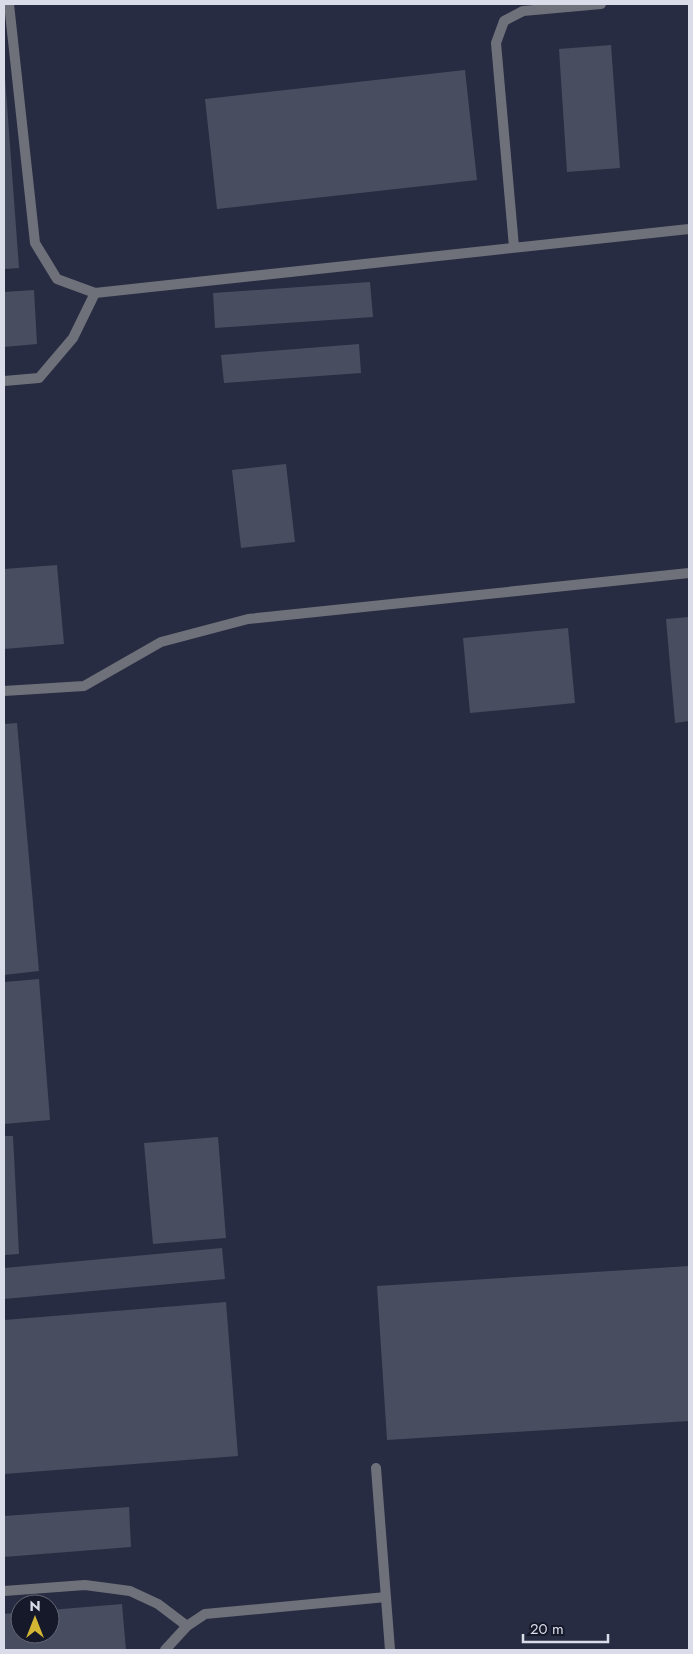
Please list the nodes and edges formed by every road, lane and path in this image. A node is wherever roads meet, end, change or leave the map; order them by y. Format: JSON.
{"nodes":[{"id":1,"x":9,"y":4,"type":"edge"},
{"id":2,"x":602,"y":4,"type":"edge"},
{"id":3,"x":689,"y":229,"type":"edge"},
{"id":4,"x":514,"y":247,"type":"junction"},
{"id":5,"x":95,"y":293,"type":"junction"},
{"id":6,"x":4,"y":380,"type":"edge"},
{"id":7,"x":689,"y":573,"type":"edge"},
{"id":8,"x":4,"y":691,"type":"edge"},
{"id":9,"x":376,"y":1468,"type":"dead end"},
{"id":10,"x":4,"y":1591,"type":"edge"},
{"id":11,"x":386,"y":1597,"type":"junction"},
{"id":12,"x":187,"y":1626,"type":"junction"},
{"id":13,"x":165,"y":1650,"type":"edge"},
{"id":14,"x":390,"y":1650,"type":"edge"}],
"edges":[{"from":1,"to":5,"type":"lane"},
{"from":2,"to":4,"type":"lane"},
{"from":3,"to":4,"type":"lane"},
{"from":4,"to":5,"type":"lane"},
{"from":5,"to":6,"type":"lane"},
{"from":7,"to":8,"type":"lane"},
{"from":9,"to":11,"type":"lane"},
{"from":10,"to":12,"type":"lane"},
{"from":11,"to":12,"type":"lane"},
{"from":11,"to":14,"type":"lane"},
{"from":12,"to":13,"type":"lane"}]}
